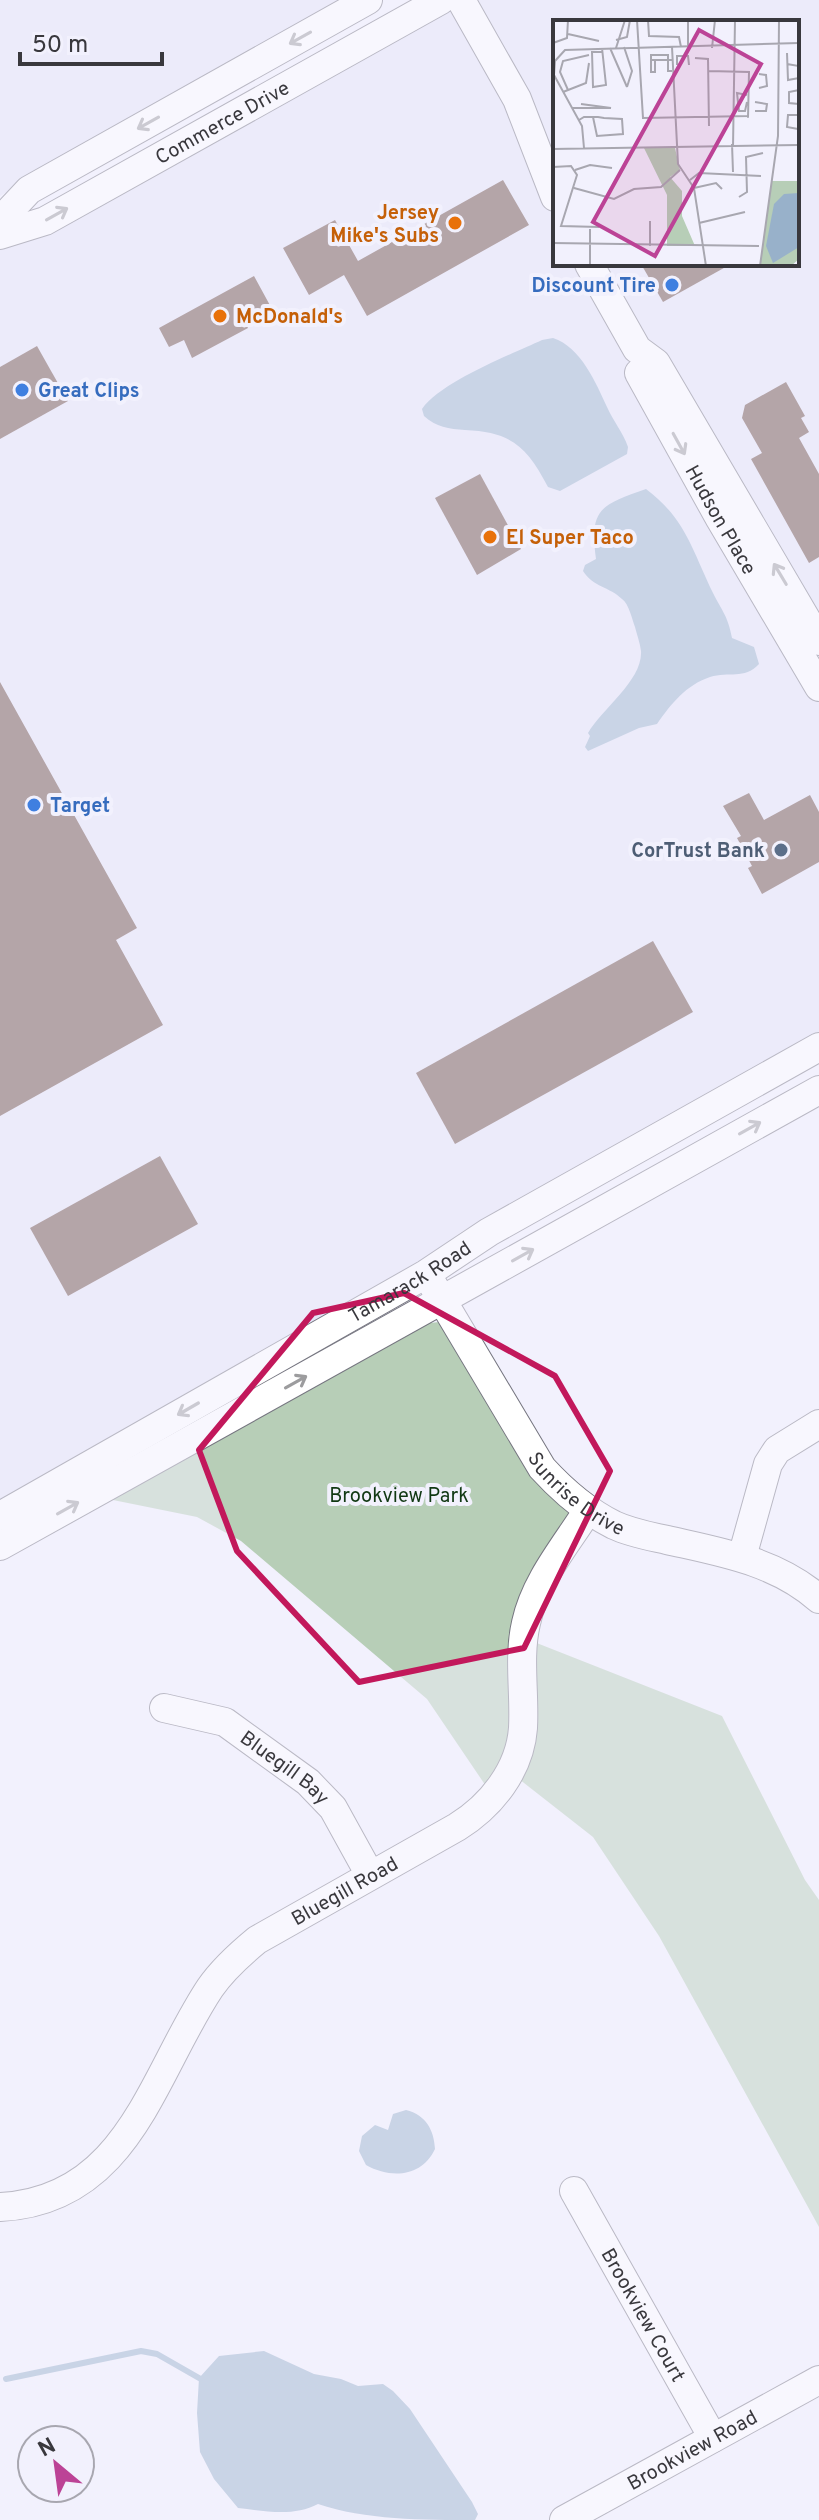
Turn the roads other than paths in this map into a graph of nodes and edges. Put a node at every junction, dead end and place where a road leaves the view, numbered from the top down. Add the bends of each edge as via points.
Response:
1 (368, 0) edge
2 (441, 0) edge
3 (461, 0) edge
4 (553, 192) edge
5 (0, 221) edge
6 (0, 235) edge
7 (590, 266) edge
8 (637, 349) junction
9 (819, 641) edge
10 (819, 687) edge
11 (819, 1047) edge
12 (819, 1090) edge
13 (426, 1274) junction
14 (442, 1300) junction
15 (819, 1424) edge
16 (588, 1510) junction
17 (0, 1516) edge
18 (0, 1546) edge
19 (742, 1557) junction
20 (819, 1599) edge
21 (164, 1708) dead end
22 (370, 1875) junction
23 (574, 2191) dead end
24 (0, 2207) edge
25 (819, 2380) edge
26 (713, 2438) junction
27 (564, 2520) edge

1 -> 5 street, Commerce Drive via 29,190
6 -> 2 street, Commerce Drive via 45,221
3 - 4 street via 517,99
7 - 8 street, Hudson Place
9 -> 8 street, Hudson Place via 656,363
8 -> 10 street, Hudson Place via 639,372
11 - 13 street, Tamarack Road via 479,1238
14 -> 12 street, Tamarack Road
13 - 14 street, Sunrise Drive
13 -> 17 street, Tamarack Road
14 - 16 street, Sunrise Drive via 542,1468
18 -> 14 street, Tamarack Road
15 - 19 street via 777,1450 768,1464
16 - 19 street, Sunrise Drive via 633,1532
16 - 22 street, Bluegill Road via 532,1600 522,1648 523,1729 510,1772 477,1814
19 - 20 street, Sunrise Drive via 775,1570
21 - 22 street, Bluegill Bay via 225,1722 308,1782 333,1808
22 - 24 street, Bluegill Road via 257,1940 232,1961 212,1984 136,2125 116,2150 67,2189 43,2200
23 - 26 street, Brookview Court
25 - 26 street, Brookview Road
26 - 27 street, Brookview Road

